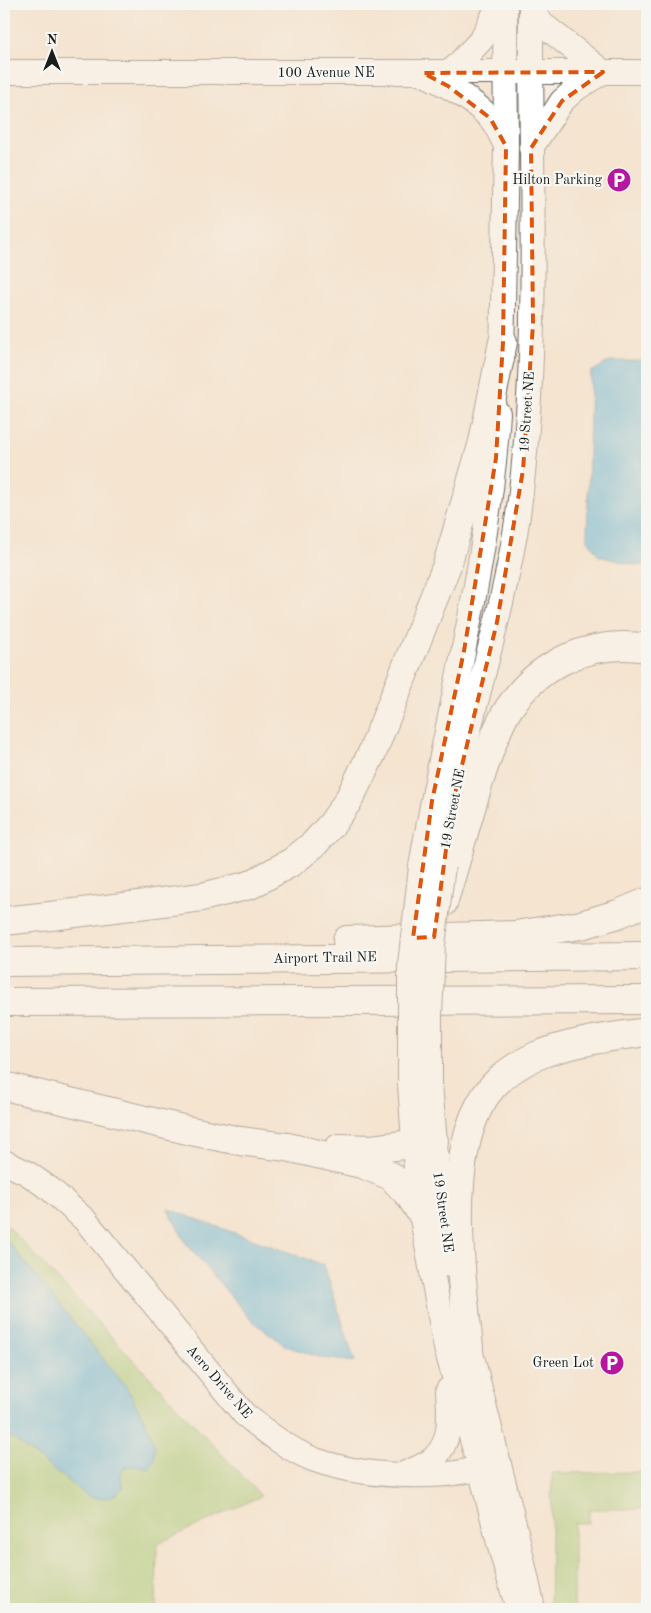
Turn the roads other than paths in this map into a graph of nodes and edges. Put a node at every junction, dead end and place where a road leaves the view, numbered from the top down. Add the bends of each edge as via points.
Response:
1 (499, 4) edge
2 (506, 4) edge
3 (531, 7) edge
4 (505, 71) junction
5 (4, 72) edge
6 (451, 72) junction
7 (530, 72) junction
8 (604, 72) junction
9 (647, 72) edge
10 (423, 73) junction
11 (506, 146) junction
12 (531, 148) junction
13 (503, 342) junction
14 (647, 648) edge
15 (440, 866) junction
16 (647, 902) edge
17 (4, 921) edge
18 (434, 929) joint
19 (647, 956) edge
20 (31, 961) junction
21 (4, 962) edge
22 (647, 1000) edge
23 (4, 1002) edge
24 (647, 1032) edge
25 (420, 1084) junction
26 (4, 1086) edge
27 (424, 1142) junction
28 (287, 1147) junction
29 (4, 1162) edge
30 (421, 1213) junction
31 (458, 1348) junction
32 (490, 1466) junction
33 (404, 1474) junction
34 (518, 1609) edge
35 (531, 1609) edge

1 - 6 street via 482,40
2 - 4 street, 19 Street NE
3 - 7 street, 19 Street NE
3 - 8 street via 542,24
4 - 6 street, 100 Avenue NE
4 - 7 street, 100 Avenue NE
4 - 11 street, 19 Street NE
5 - 10 street, 100 Avenue NE
6 - 10 street, 100 Avenue NE
7 - 8 street, 100 Avenue NE
7 - 12 street, 19 Street NE
8 - 9 street, 100 Avenue NE
8 - 12 street via 562,101
10 - 11 street via 473,103 490,118
11 - 13 street, 19 Street NE
12 - 15 street, 19 Street NE via 533,324 517,518 497,622
13 - 15 street, 19 Street NE via 496,458 488,516 432,801
13 - 17 highway via 483,442 447,565 372,753 348,801 332,824 292,862 250,885 202,897
14 - 15 highway via 605,646 588,650 545,670 526,688 509,708 492,743 477,786
15 - 18 highway, bridge
15 - 25 street, 19 Street NE, bridge via 410,964
16 - 20 highway via 581,925 515,935 176,945
18 - 25 street, 19 Street NE, bridge via 430,1016
19 - 20 highway, Airport Trail NE
20 - 21 highway, Airport Trail NE
22 - 23 highway
24 - 31 highway via 536,1056 493,1086 483,1101 469,1132 462,1159
25 - 27 street, 19 Street NE
26 - 28 highway via 191,1131
27 - 28 highway via 372,1149
27 - 30 street, 19 Street NE
27 - 31 street, 19 Street NE via 439,1192 452,1275
28 - 30 highway via 362,1164 391,1176
29 - 33 street, Aero Drive NE via 27,1173 85,1220 244,1414 267,1433 314,1459 360,1470
30 - 31 street, 19 Street NE
31 - 32 street, 19 Street NE
31 - 33 street via 447,1435 435,1458
32 - 33 street, Aero Drive NE via 446,1474
32 - 34 street, 19 Street NE via 500,1547
32 - 35 street, 19 Street NE via 523,1565

